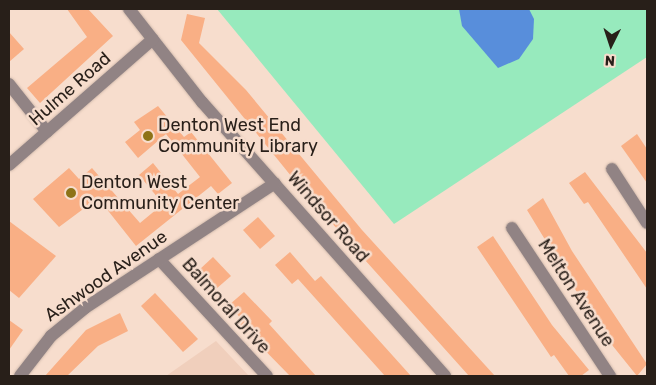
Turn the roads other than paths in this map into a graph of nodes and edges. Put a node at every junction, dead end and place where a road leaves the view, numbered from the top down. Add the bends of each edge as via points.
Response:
1 (129, 9) edge
2 (154, 39) junction
3 (9, 84) edge
4 (47, 132) junction
5 (9, 165) edge
6 (612, 169) dead end
7 (275, 183) junction
8 (647, 223) edge
9 (512, 228) dead end
10 (159, 258) junction
11 (9, 364) edge
12 (20, 375) edge
13 (267, 376) edge
14 (445, 376) edge
15 (610, 376) edge

1 - 2 street, Windsor Road
2 - 4 street, Hulme Road
2 - 7 street, Windsor Road via 202,102
3 - 4 street
4 - 5 street, Hulme Road
6 - 8 street
7 - 10 street, Ashwood Avenue
7 - 14 street, Windsor Road
9 - 15 street, Melton Avenue
10 - 12 street, Ashwood Avenue via 50,336
10 - 13 street, Balmoral Drive
11 - 12 street

